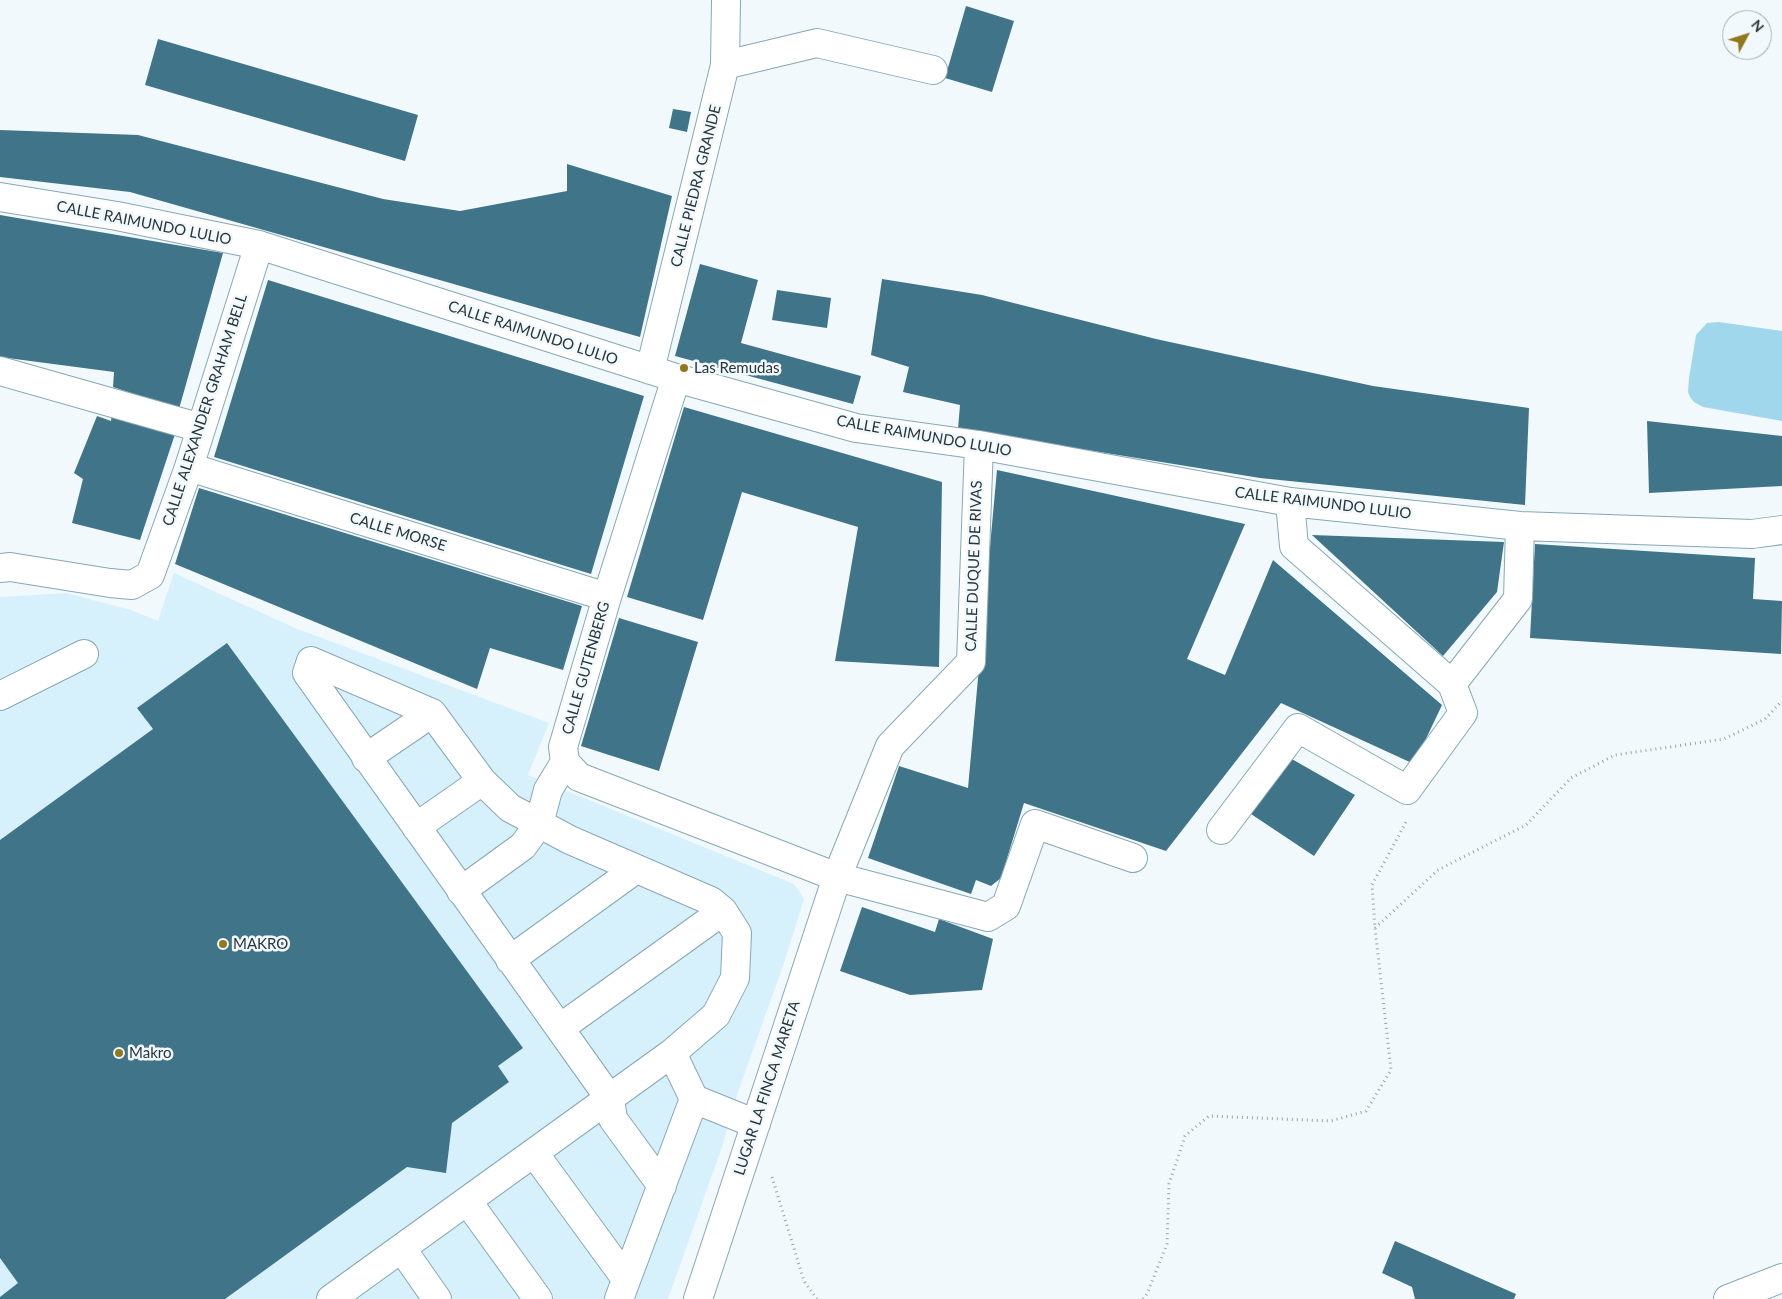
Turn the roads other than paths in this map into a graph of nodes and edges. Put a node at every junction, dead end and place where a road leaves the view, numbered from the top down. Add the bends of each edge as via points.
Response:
1 (726, 0) edge
2 (725, 65) junction
3 (933, 70) dead end
4 (0, 197) edge
5 (259, 246) junction
6 (0, 371) edge
7 (663, 374) junction
8 (201, 428) junction
9 (979, 445) junction
10 (189, 467) junction
11 (1290, 502) junction
12 (1520, 526) junction
13 (1782, 530) edge
14 (0, 568) edge
15 (607, 597) junction
16 (84, 654) dead end
17 (1452, 684) junction
18 (0, 696) edge
19 (432, 713) junction
20 (366, 758) junction
21 (565, 762) junction
22 (482, 781) junction
23 (539, 824) junction
24 (416, 827) junction
25 (1221, 830) dead end
26 (1133, 858) dead end
27 (636, 869) junction
28 (837, 878) junction
29 (461, 891) junction
30 (723, 911) junction
31 (510, 960) junction
32 (560, 1028) junction
33 (672, 1053) junction
34 (610, 1099) junction
35 (694, 1099) junction
36 (756, 1124) junction
37 (534, 1153) junction
38 (662, 1186) junction
39 (468, 1202) junction
40 (402, 1250) junction
41 (1782, 1278) edge
42 (623, 1289) edge
43 (333, 1299) edge
44 (437, 1299) edge
45 (538, 1299) edge
46 (698, 1299) edge
47 (1728, 1299) edge

1 - 2 main road, CALLE PIEDRA GRANDE
2 - 3 main road via 817,42
2 - 7 main road, CALLE PIEDRA GRANDE
4 - 5 main road, CALLE RAIMUNDO LULIO via 116,216
5 - 7 main road, CALLE RAIMUNDO LULIO
5 - 8 main road, CALLE ALEXANDER GRAHAM BELL
6 - 8 main road
7 - 9 main road, CALLE RAIMUNDO LULIO via 856,428
7 - 15 main road, CALLE GUTENBERG
8 - 10 main road, CALLE ALEXANDER GRAHAM BELL
9 - 11 main road, CALLE RAIMUNDO LULIO
9 - 28 main road, CALLE DUQUE DE RIVAS via 970,662 890,746
10 - 14 main road, CALLE ALEXANDER GRAHAM BELL via 150,574 132,585
10 - 15 main road, CALLE MORSE
11 - 12 main road, CALLE RAIMUNDO LULIO
11 - 17 main road via 1294,546
12 - 13 main road, CALLE RAIMUNDO LULIO via 1752,534
12 - 17 main road via 1518,599
15 - 21 main road, CALLE GUTENBERG via 563,747
16 - 18 main road
17 - 25 main road via 1463,713 1407,790 1298,728
19 - 20 main road
19 - 20 main road via 311,661 307,673
19 - 22 main road
20 - 24 main road
21 - 23 main road via 548,790
21 - 28 main road via 578,776
22 - 23 main road via 510,808
22 - 24 main road
23 - 27 main road
23 - 29 main road via 523,846
24 - 29 main road
26 - 28 main road via 1035,824 1006,906 988,917
27 - 30 main road via 711,901
27 - 31 main road
28 - 36 main road, LUGAR LA FINCA MARETA
29 - 31 main road
30 - 32 main road
30 - 33 main road via 737,934 735,978 716,1015
31 - 32 main road
32 - 34 main road
33 - 34 main road
33 - 35 main road
34 - 37 main road
34 - 38 main road via 613,1119
35 - 36 main road
35 - 38 main road
36 - 46 main road, LUGAR LA FINCA MARETA
37 - 39 main road
37 - 42 main road
38 - 42 main road
39 - 40 main road
39 - 45 main road
40 - 43 main road
40 - 44 main road
41 - 47 main road

